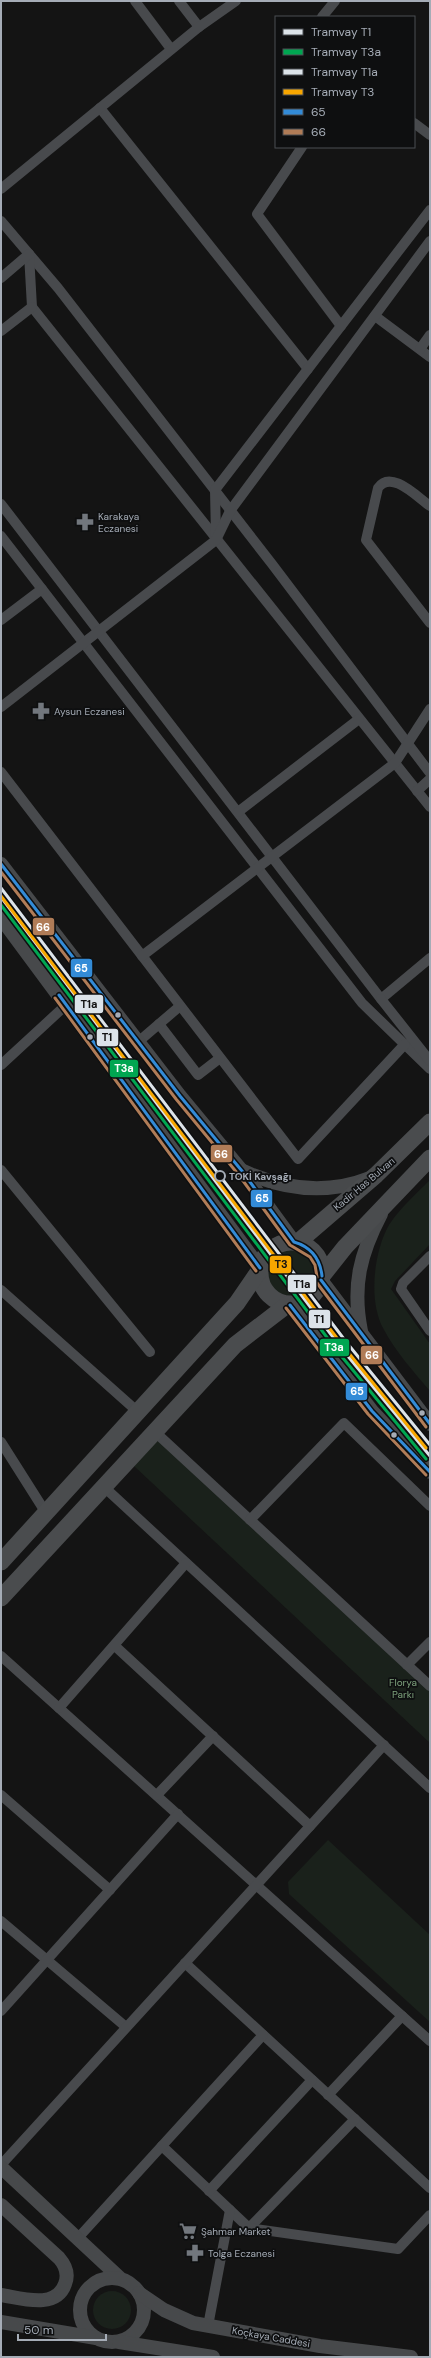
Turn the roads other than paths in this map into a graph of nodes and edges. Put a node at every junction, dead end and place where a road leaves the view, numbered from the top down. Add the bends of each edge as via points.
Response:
1 (135, 1) edge
2 (179, 1) edge
3 (236, 1) edge
4 (335, 1) edge
5 (323, 16) edge
6 (199, 27) junction
7 (171, 49) junction
8 (100, 108) junction
9 (415, 124) edge
10 (430, 135) edge
11 (301, 148) edge
12 (1, 189) edge
13 (430, 210) edge
14 (1, 221) edge
15 (430, 241) edge
16 (29, 254) junction
17 (1, 278) edge
18 (32, 306) junction
19 (375, 316) junction
20 (341, 326) junction
21 (1, 331) edge
22 (430, 335) edge
23 (420, 349) junction
24 (430, 357) edge
25 (308, 369) junction
26 (215, 490) junction
27 (1, 504) edge
28 (430, 506) edge
29 (230, 511) junction
30 (1, 536) edge
31 (216, 540) junction
32 (42, 589) junction
33 (1, 620) edge
34 (430, 623) edge
35 (99, 630) junction
36 (84, 642) junction
37 (1, 707) edge
38 (430, 709) edge
39 (359, 719) junction
40 (408, 745) junction
41 (395, 763) junction
42 (1, 772) edge
43 (430, 774) edge
44 (430, 779) edge
45 (417, 791) junction
46 (430, 807) edge
47 (238, 812) junction
48 (272, 856) junction
49 (1, 864) edge
50 (258, 867) junction
51 (1, 918) edge
52 (142, 956) junction
53 (430, 958) edge
54 (381, 999) junction
55 (66, 1005) junction
56 (180, 1006) junction
57 (159, 1024) junction
58 (138, 1042) junction
59 (405, 1044) junction
60 (220, 1058) junction
61 (430, 1061) edge
62 (1, 1065) edge
63 (430, 1069) edge
64 (430, 1122) edge
65 (430, 1158) edge
66 (1, 1170) edge
67 (242, 1171) junction
68 (376, 1175) junction
69 (388, 1202) junction
70 (295, 1242) junction
71 (430, 1256) edge
72 (260, 1269) junction
73 (322, 1278) junction
74 (1, 1290) edge
75 (289, 1305) junction
76 (430, 1331) edge
77 (362, 1333) junction
78 (150, 1352) dead end
79 (138, 1412) junction
80 (430, 1424) edge
81 (154, 1431) junction
82 (1, 1442) edge
83 (430, 1472) edge
84 (103, 1486) junction
85 (430, 1506) edge
86 (46, 1512) junction
87 (250, 1520) junction
88 (1, 1562) edge
89 (186, 1563) junction
90 (1, 1598) edge
91 (430, 1642) edge
92 (115, 1646) junction
93 (1, 1656) edge
94 (407, 1665) junction
95 (430, 1686) edge
96 (59, 1708) junction
97 (213, 1736) junction
98 (384, 1745) junction
99 (430, 1788) edge
100 (1, 1796) edge
101 (157, 1796) junction
102 (178, 1814) junction
103 (310, 1826) junction
104 (256, 1885) junction
105 (110, 1890) junction
106 (1, 1921) edge
107 (47, 1960) junction
108 (185, 1963) junction
109 (1, 2011) edge
110 (402, 2016) junction
111 (126, 2027) junction
112 (263, 2035) junction
113 (430, 2040) edge
114 (312, 2080) junction
115 (328, 2095) junction
116 (354, 2119) junction
117 (162, 2146) junction
118 (1, 2166) edge
119 (430, 2188) edge
120 (209, 2190) junction
121 (1, 2205) edge
122 (230, 2210) junction
123 (430, 2215) edge
124 (249, 2228) junction
125 (78, 2238) junction
126 (121, 2279) junction
127 (66, 2281) junction
128 (139, 2293) junction
129 (1, 2295) edge
130 (83, 2295) junction
131 (1, 2322) edge
132 (208, 2326) junction
133 (96, 2338) junction
134 (118, 2342) junction
135 (213, 2357) edge
136 (411, 2357) edge

1 - 7 street
2 - 6 street
3 - 6 street
4 - 5 street
6 - 7 street
7 - 8 street
8 - 12 street
8 - 25 street
9 - 10 street
11 - 20 street via 257,214
13 - 20 street
14 - 16 street
15 - 19 street
16 - 17 street
16 - 18 street
16 - 26 street
18 - 21 street
18 - 31 street
19 - 23 street
19 - 29 street
20 - 25 street
22 - 23 street
23 - 24 street
25 - 26 street
26 - 29 street
26 - 31 street
27 - 35 street
28 - 34 street via 398,483 383,483 378,488 366,540
29 - 31 street
29 - 40 street
30 - 32 street
31 - 35 street
31 - 39 street
32 - 33 street
32 - 36 street
35 - 36 street
35 - 47 street
36 - 37 street
36 - 50 street
38 - 40 street
39 - 41 street
39 - 47 street
40 - 41 street
40 - 43 street
41 - 45 street
41 - 48 street
42 - 52 street
44 - 45 street
45 - 46 street
47 - 48 street
48 - 50 street
48 - 54 street
49 - 58 main road
50 - 52 street
50 - 59 street via 362,1003
51 - 55 main road
52 - 56 street
53 - 54 street
54 - 61 street
55 - 62 street
55 - 72 main road
56 - 57 street
56 - 60 street
57 - 58 street
57 - 60 street via 198,1075
58 - 67 main road
59 - 60 street via 298,1159
59 - 63 street
64 - 68 highway, Kadir Has Bulvarı
65 - 69 highway
66 - 78 street
67 - 68 main road via 281,1185 305,1189 344,1186
67 - 70 main road
68 - 70 highway, Kadir Has Bulvarı
69 - 73 highway
69 - 77 main road via 368,1238 360,1263 357,1303
70 - 72 highway via 274,1247 264,1257
70 - 73 highway via 307,1247 317,1256
71 - 76 street via 403,1283 401,1289
72 - 75 highway via 265,1291 274,1300
72 - 79 highway via 237,1303
73 - 75 highway via 313,1296 301,1303
73 - 77 main road
74 - 79 street
75 - 81 highway via 235,1345
75 - 83 main road via 372,1411
77 - 80 main road
79 - 86 highway
81 - 84 highway
81 - 87 street
82 - 86 street
84 - 89 street
84 - 90 highway
85 - 87 street via 344,1423
86 - 88 highway
87 - 94 street
89 - 92 street
89 - 98 street
91 - 94 street
92 - 96 street
92 - 97 street
93 - 96 street
94 - 95 street
96 - 101 street
97 - 101 street
97 - 103 street
98 - 99 street
98 - 103 street
100 - 105 street
101 - 102 street
102 - 104 street
102 - 105 street
103 - 104 street
104 - 108 street
104 - 110 street
105 - 107 street
106 - 107 street
107 - 109 street
107 - 111 street
108 - 111 street
108 - 112 street
110 - 113 street
110 - 115 street
111 - 118 street
112 - 114 street
112 - 117 street
114 - 115 street
114 - 120 street
115 - 116 street
116 - 119 street
116 - 124 street
117 - 120 street
117 - 125 street
118 - 125 main road
120 - 122 street
121 - 127 main road via 59,2258 66,2269
122 - 124 street
122 - 132 street
123 - 124 street via 398,2249
125 - 126 main road
126 - 128 main road
126 - 130 main road via 105,2278 91,2285
127 - 129 main road via 56,2296 45,2301
127 - 130 main road
128 - 132 main road, Koçkaya Caddesi via 178,2317
128 - 134 main road via 144,2307 142,2323 132,2335
130 - 133 main road via 80,2305 81,2320 89,2334
131 - 133 main road
132 - 136 main road, Koçkaya Caddesi via 340,2349
133 - 134 main road
134 - 135 main road

